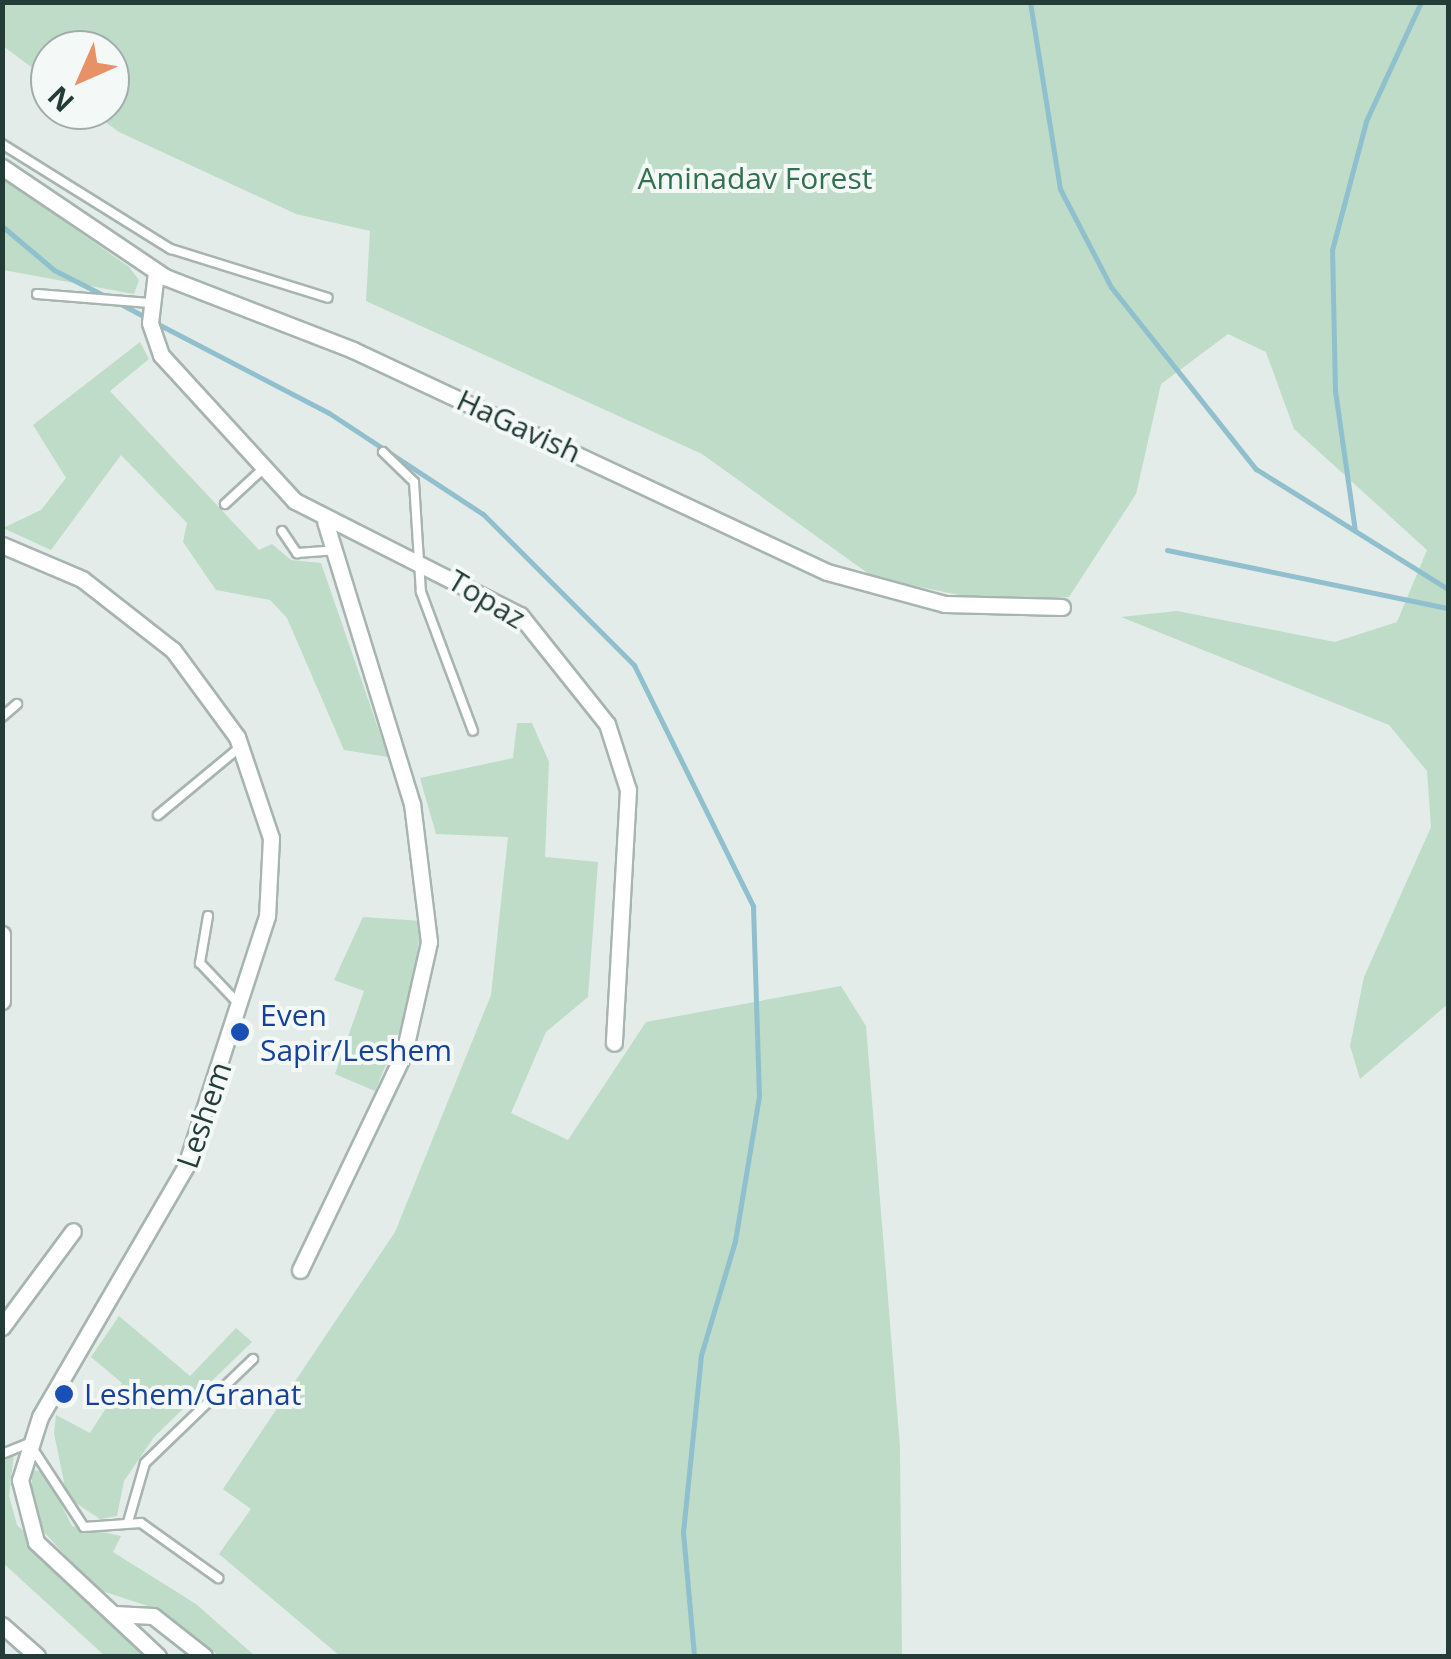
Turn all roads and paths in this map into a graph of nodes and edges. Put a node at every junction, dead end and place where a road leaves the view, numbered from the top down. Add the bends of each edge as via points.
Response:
1 (2, 144) edge
2 (2, 166) edge
3 (156, 272) junction
4 (37, 294) dead end
5 (328, 298) dead end
6 (150, 302) junction
7 (383, 452) dead end
8 (264, 468) junction
9 (225, 504) dead end
10 (325, 522) junction
11 (282, 530) dead end
12 (2, 545) edge
13 (328, 551) junction
14 (418, 560) junction
15 (1062, 607) dead end
16 (18, 704) dead end
17 (2, 717) edge
18 (473, 731) dead end
19 (242, 746) junction
20 (158, 816) dead end
21 (208, 916) dead end
22 (2, 934) edge
23 (2, 1001) edge
24 (241, 1004) junction
25 (614, 1043) dead end
26 (73, 1230) dead end
27 (300, 1270) dead end
28 (2, 1327) edge
29 (253, 1359) dead end
30 (28, 1443) junction
31 (2, 1454) edge
32 (128, 1522) junction
33 (218, 1578) dead end
34 (114, 1614) junction
35 (2, 1625) edge
36 (37, 1656) edge
37 (158, 1656) edge
38 (204, 1656) edge

1 - 5 lane via 171,250
2 - 3 street, HaGavish
3 - 6 street, Topaz
3 - 15 street, HaGavish via 369,356 827,572 946,604
4 - 6 lane
6 - 8 street, Topaz via 169,366
7 - 14 lane via 414,482
8 - 9 lane
8 - 10 street, Topaz
10 - 13 street
10 - 14 street, Topaz
11 - 13 lane via 297,554
12 - 19 street, Leshem via 130,611 192,671
13 - 27 street via 412,804 429,942 394,1079
14 - 18 lane via 420,592
14 - 25 street, Topaz via 494,597 543,635 621,752 628,799
16 - 17 lane
19 - 20 lane
19 - 24 street, Leshem via 267,818 272,877
21 - 24 lane via 200,964 225,998
22 - 23 street
24 - 30 street, Leshem via 163,1218
26 - 28 street
29 - 32 lane via 145,1463
30 - 31 lane
30 - 32 lane via 75,1520 92,1528
30 - 34 street, Leshem via 19,1496 27,1528
32 - 33 lane
34 - 37 street, Leshem
34 - 38 street via 153,1616
35 - 36 street

